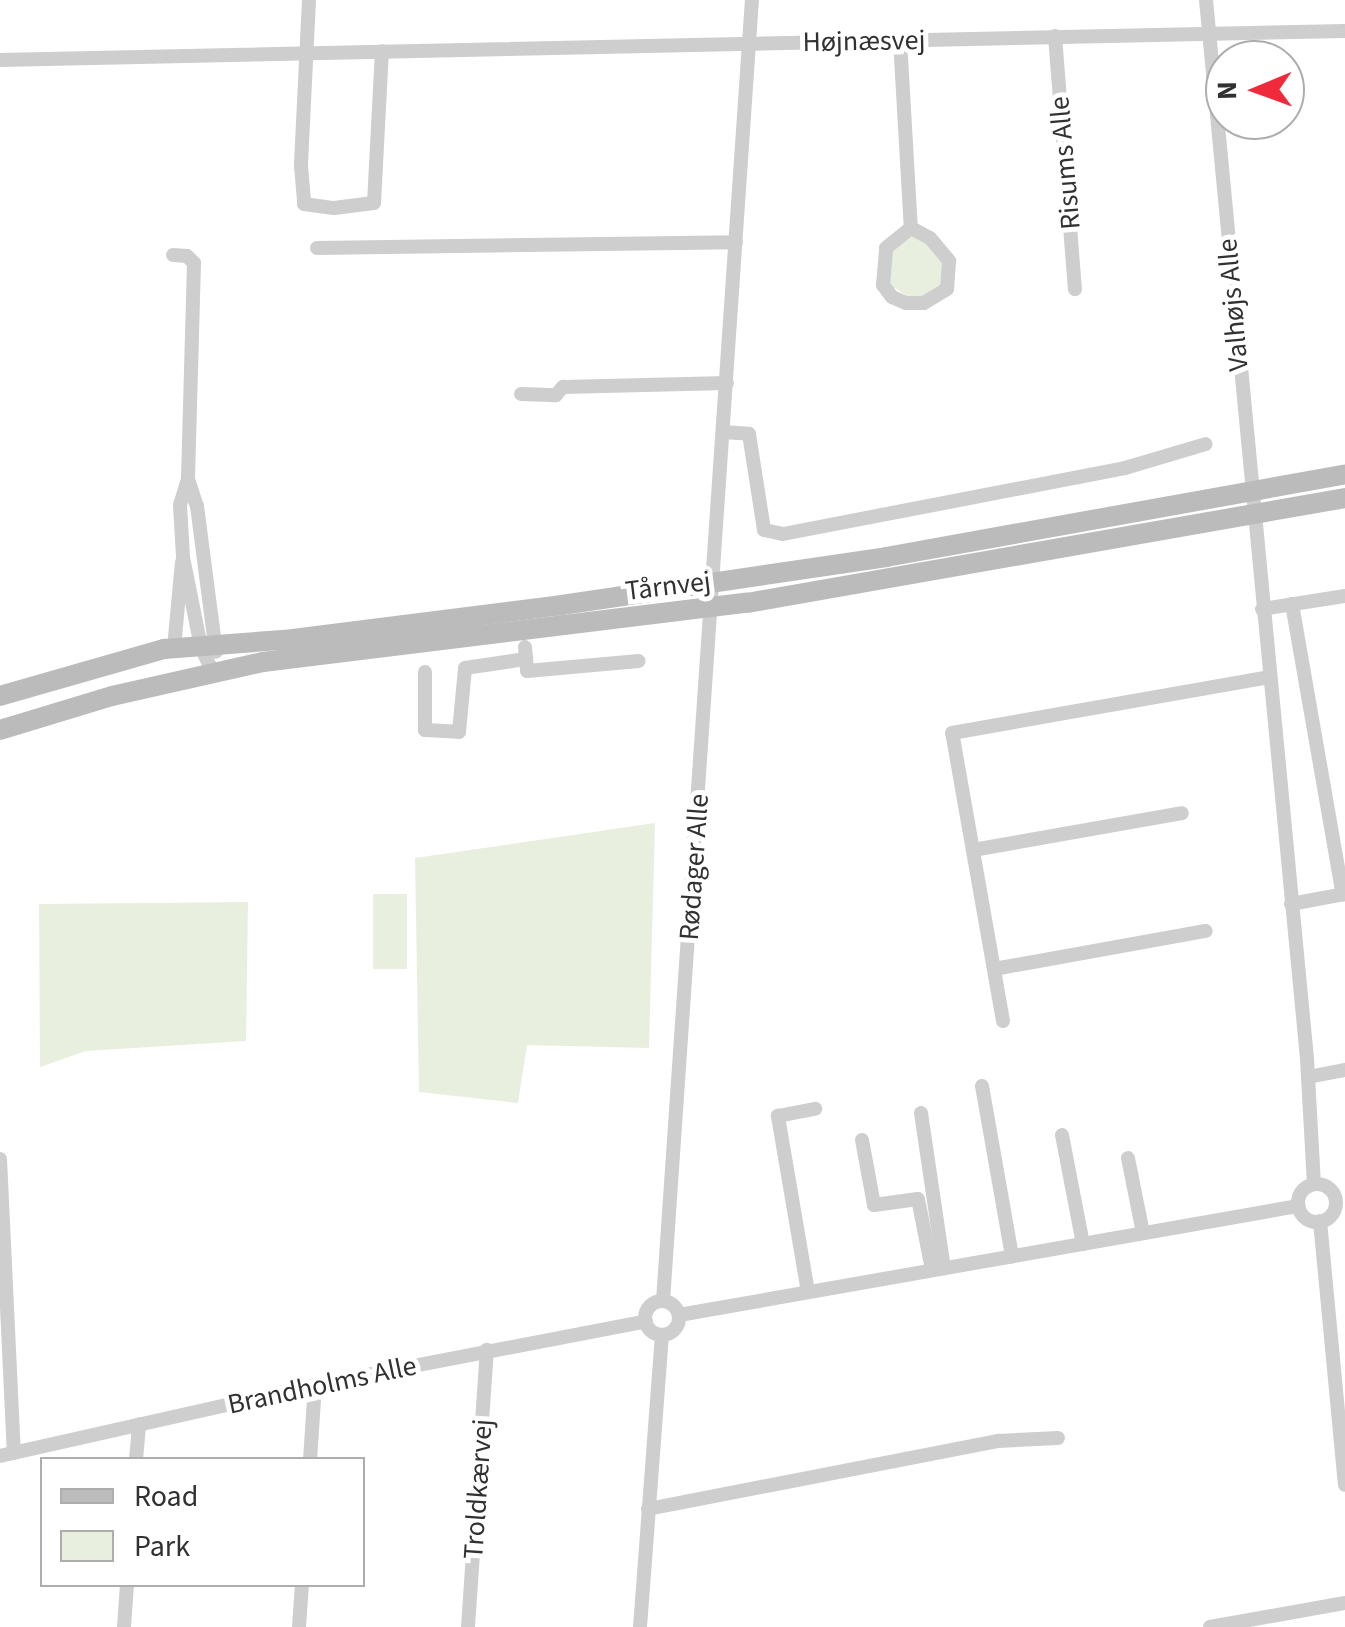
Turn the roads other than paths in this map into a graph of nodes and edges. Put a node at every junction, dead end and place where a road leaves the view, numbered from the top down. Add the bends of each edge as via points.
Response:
1 (308, 0) edge
2 (752, 0) edge
3 (1206, 0) edge
4 (1345, 31) edge
5 (1208, 33) junction
6 (1055, 36) junction
7 (900, 40) junction
8 (752, 43) junction
9 (382, 51) junction
10 (308, 53) junction
11 (0, 60) edge
12 (910, 228) junction
13 (736, 242) junction
14 (317, 248) dead end
15 (173, 255) dead end
16 (1075, 289) dead end
17 (727, 383) junction
18 (521, 394) dead end
19 (723, 432) junction
20 (1206, 444) dead end
21 (1345, 474) edge
22 (188, 478) junction
23 (1250, 489) junction
24 (1345, 498) edge
25 (1253, 517) junction
26 (183, 556) junction
27 (714, 581) junction
28 (1345, 596) edge
29 (1292, 604) junction
30 (712, 608) junction
31 (1262, 609) junction
32 (209, 646) junction
33 (174, 648) junction
34 (639, 661) dead end
35 (425, 672) dead end
36 (213, 673) junction
37 (1269, 677) junction
38 (0, 696) edge
39 (0, 730) edge
40 (1182, 813) dead end
41 (973, 850) junction
42 (1344, 895) edge
43 (1290, 904) junction
44 (1206, 931) dead end
45 (994, 970) junction
46 (1003, 1021) dead end
47 (1345, 1070) edge
48 (1308, 1076) junction
49 (982, 1086) dead end
50 (815, 1109) dead end
51 (920, 1113) dead end
52 (1062, 1135) dead end
53 (862, 1140) dead end
54 (1128, 1158) dead end
55 (0, 1160) edge
56 (1314, 1184) junction
57 (1340, 1200) edge
58 (1298, 1206) junction
59 (1320, 1222) junction
60 (1143, 1233) junction
61 (1084, 1244) junction
62 (1012, 1256) junction
63 (938, 1269) junction
64 (808, 1292) junction
65 (663, 1301) junction
66 (1345, 1308) edge
67 (1328, 1310) junction
68 (679, 1315) junction
69 (646, 1321) junction
70 (662, 1334) junction
71 (488, 1350) junction
72 (315, 1385) junction
73 (1341, 1396) edge
74 (139, 1424) junction
75 (1058, 1438) dead end
76 (7, 1454) edge
77 (136, 1457) edge
78 (310, 1457) edge
79 (1345, 1486) edge
80 (648, 1510) junction
81 (127, 1587) edge
82 (302, 1587) edge
83 (1345, 1603) edge
84 (124, 1627) edge
85 (300, 1627) edge
86 (468, 1627) edge
87 (640, 1627) edge
88 (1210, 1627) edge

1 - 10 street
2 - 8 street, Rødager Alle
3 - 5 street, Valhøjs Alle
4 - 5 street, Højnæsvej
5 - 6 street, Højnæsvej
5 - 23 street, Valhøjs Alle
6 - 7 street, Højnæsvej
6 - 16 street, Risums Alle
7 - 8 street, Højnæsvej
7 - 12 street
8 - 9 street, Højnæsvej
8 - 13 street, Rødager Alle
9 - 10 street, Højnæsvej
9 - 10 street via 374,203 334,208 304,204 301,194
10 - 11 street, Højnæsvej
12 - 12 street via 886,248 883,285 906,303 924,302 947,288 949,261 930,238
13 - 14 street
13 - 17 street, Rødager Alle
15 - 22 street via 194,263
17 - 18 street
17 - 19 street, Rødager Alle
19 - 20 street via 748,434 764,530 783,534 1125,468
19 - 27 street, Rødager Alle
21 - 23 street, Tårnvej
22 - 26 street via 180,506
22 - 32 street via 197,506
23 - 25 street, Valhøjs Alle
23 - 27 street, Tårnvej
24 - 25 street, Tårnvej
25 - 30 street, Tårnvej
25 - 31 street, Valhøjs Alle
26 - 32 street
26 - 33 street
27 - 30 street, Rødager Alle
27 - 32 street, Tårnvej via 457,620
28 - 29 street
29 - 31 street
29 - 42 street
30 - 36 street, Tårnvej
30 - 65 street, Rødager Alle
31 - 37 street, Valhøjs Alle
32 - 33 street, Tårnvej
32 - 36 street
33 - 38 street, Tårnvej
34 - 35 street via 528,670 525,653 464,668 459,732 425,730
36 - 39 street, Tårnvej
37 - 41 street via 952,733
37 - 43 street, Valhøjs Alle
40 - 41 street
41 - 45 street
42 - 43 street
43 - 48 street, Valhøjs Alle
44 - 45 street
45 - 46 street
47 - 48 street
48 - 56 street, Valhøjs Alle
49 - 62 street
50 - 64 street via 778,1116
51 - 63 street
52 - 61 street
53 - 63 street via 874,1205 918,1199
54 - 60 street
55 - 76 street
56 - 57 street
56 - 58 street
57 - 59 street
58 - 59 street
58 - 60 street
59 - 67 street
60 - 61 street
61 - 62 street
62 - 63 street
63 - 64 street
64 - 68 street
65 - 68 street
65 - 69 street via 650,1307
66 - 67 street
67 - 73 street
68 - 70 street via 677,1326
69 - 70 street
69 - 71 street, Brandholms Alle
70 - 80 street
71 - 72 street, Brandholms Alle
71 - 86 street, Troldkærvej
72 - 74 street, Brandholms Alle
72 - 78 street
73 - 79 street
74 - 76 street, Brandholms Alle
74 - 77 street
75 - 80 street via 998,1441
80 - 87 street
81 - 84 street
82 - 85 street
83 - 88 street

